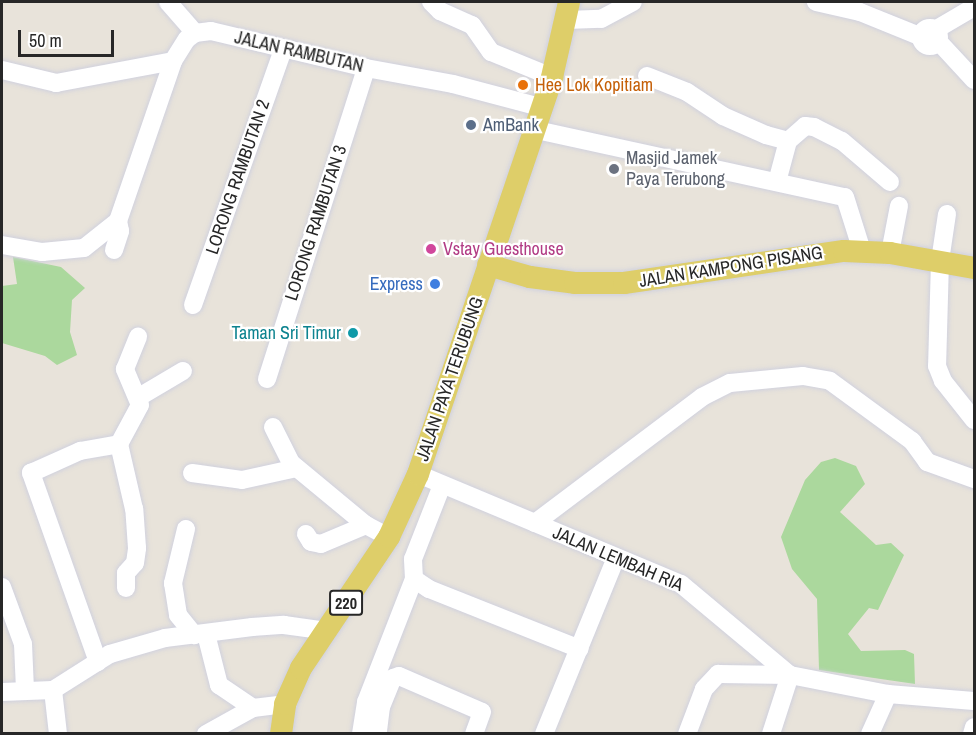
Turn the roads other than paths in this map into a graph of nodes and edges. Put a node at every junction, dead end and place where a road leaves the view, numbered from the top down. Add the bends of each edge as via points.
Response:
1 (168, 2) edge
2 (431, 2) edge
3 (633, 2) edge
4 (816, 2) edge
5 (975, 7) edge
6 (567, 11) edge
7 (195, 33) junction
8 (932, 36) junction
9 (283, 49) junction
10 (173, 61) junction
11 (366, 68) junction
12 (2, 70) edge
13 (647, 76) dead end
14 (552, 77) junction
15 (975, 80) edge
16 (540, 107) junction
17 (532, 129) junction
18 (788, 141) junction
19 (777, 182) junction
20 (890, 182) dead end
21 (899, 206) dead end
22 (947, 214) dead end
23 (118, 221) junction
24 (2, 245) edge
25 (114, 250) dead end
26 (862, 251) junction
27 (890, 253) junction
28 (940, 261) junction
29 (488, 265) junction
30 (975, 268) edge
31 (193, 305) dead end
32 (138, 337) dead end
33 (183, 371) dead end
34 (267, 379) dead end
35 (139, 397) junction
36 (975, 420) edge
37 (273, 427) dead end
38 (119, 444) junction
39 (297, 468) junction
40 (192, 473) dead end
41 (418, 474) junction
42 (975, 479) edge
43 (442, 484) junction
44 (536, 523) junction
45 (366, 525) junction
46 (186, 529) dead end
47 (306, 534) dead end
48 (389, 537) junction
49 (616, 558) junction
50 (414, 579) junction
51 (2, 587) edge
52 (126, 588) dead end
53 (327, 631) junction
54 (200, 634) junction
55 (580, 649) junction
56 (98, 662) junction
57 (790, 675) junction
58 (25, 690) junction
59 (53, 690) junction
60 (2, 692) edge
61 (888, 694) junction
62 (975, 701) edge
63 (285, 704) junction
64 (253, 708) junction
65 (975, 727) edge
66 (223, 728) edge
67 (374, 732) edge
68 (58, 734) edge
69 (206, 734) edge
70 (281, 734) edge
71 (474, 734) edge
72 (544, 734) edge
73 (687, 734) edge
74 (771, 734) edge
75 (870, 734) edge
76 (972, 734) edge

1 - 7 street
2 - 14 street via 440,11 472,25 491,52
3 - 6 street via 601,19
4 - 8 street
5 - 8 street
6 - 14 main road, JALAN PAYA TERUBUNG / 220
7 - 9 street, JALAN RAMBUTAN via 211,31
7 - 10 street
8 - 15 street
9 - 11 street, JALAN RAMBUTAN
9 - 31 street, LORONG RAMBUTAN 2
10 - 12 street via 49,83
10 - 23 street
11 - 16 street, JALAN RAMBUTAN via 453,84
11 - 34 street, LORONG RAMBUTAN 3
13 - 18 street via 687,92 723,116
14 - 16 main road, JALAN PAYA TERUBUNG / 220
16 - 17 main road, JALAN PAYA TERUBUNG / 220
17 - 19 street
17 - 29 main road, JALAN PAYA TERUBUNG / 220
18 - 19 street
18 - 20 street via 801,128 810,126 842,141
19 - 26 street via 845,197
21 - 27 street
22 - 28 street
23 - 24 street via 84,248 42,252
23 - 25 street via 120,231
26 - 27 main road, JALAN KAMPONG PISANG
26 - 29 main road, JALAN KAMPONG PISANG via 812,254 624,284 551,281
27 - 28 main road, JALAN KAMPONG PISANG
28 - 30 main road, JALAN KAMPONG PISANG
28 - 36 street via 937,366 943,381
29 - 41 main road, JALAN PAYA TERUBUNG / 220
32 - 35 street via 125,369
33 - 35 street
35 - 38 street via 138,411
37 - 39 street
38 - 52 street via 134,509 137,548 135,563 126,573
38 - 56 street via 80,451 31,473
39 - 40 street via 242,480
39 - 45 street
41 - 43 street, JALAN LEMBAH RIA
41 - 48 main road, JALAN PAYA TERUBUNG / 220
42 - 44 street via 927,462 912,441 830,381 803,376 730,383 702,397
43 - 44 street, JALAN LEMBAH RIA
43 - 50 street via 413,559
44 - 49 street, JALAN LEMBAH RIA
45 - 47 street via 321,544 311,542
45 - 48 street
46 - 54 street via 173,583 178,615
48 - 53 main road, JALAN PAYA TERUBUNG / 220
49 - 55 street
49 - 57 street, JALAN LEMBAH RIA via 681,584
50 - 55 street via 429,589
50 - 67 street via 366,702
51 - 58 street via 23,644
53 - 54 street via 284,625
53 - 63 main road, JALAN PAYA TERUBUNG / 220 via 301,668
54 - 56 street via 139,644
54 - 64 street via 219,685
55 - 72 street
56 - 59 street
57 - 61 street, JALAN LEMBAH RIA
57 - 73 street via 718,674 704,688
57 - 74 street
58 - 59 street
58 - 60 street
59 - 68 street
61 - 62 street, JALAN LEMBAH RIA
61 - 75 street
63 - 64 street
63 - 70 main road, JALAN PAYA TERUBUNG / 220
64 - 66 street
65 - 76 street
66 - 69 street
67 - 71 street via 393,678 399,676 482,712

